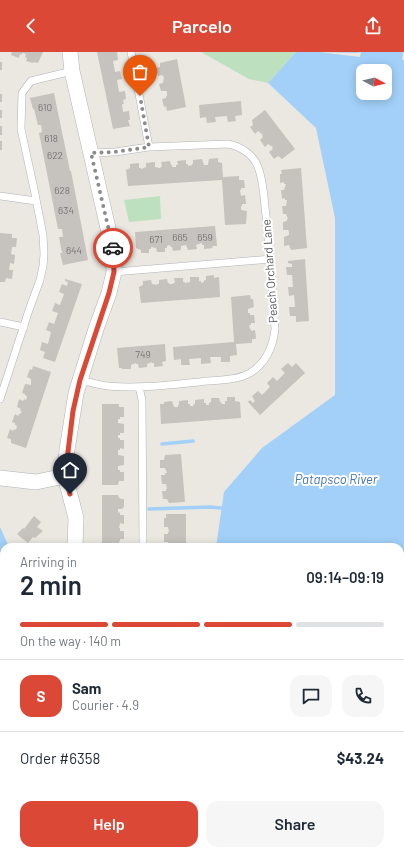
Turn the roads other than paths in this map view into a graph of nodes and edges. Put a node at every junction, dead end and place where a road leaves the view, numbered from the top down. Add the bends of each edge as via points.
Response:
1 (70, 52) edge
2 (131, 52) edge
3 (72, 71) junction
4 (149, 147) junction
5 (91, 153) junction
6 (0, 196) edge
7 (36, 201) junction
8 (270, 259) junction
9 (114, 272) junction
10 (0, 322) edge
11 (24, 327) junction
12 (80, 380) junction
13 (139, 387) junction
14 (0, 399) edge
15 (65, 476) junction
16 (0, 478) edge
17 (75, 543) edge
18 (143, 543) edge

1 - 3 street
2 - 4 lane
3 - 5 street
3 - 7 lane via 31,80 22,93 21,128
4 - 5 lane, Peach Orchard Lane
4 - 8 lane, Peach Orchard Lane via 228,144 242,149 254,159 264,193
5 - 9 street via 113,250
6 - 7 lane
7 - 11 lane via 43,235 43,266
8 - 9 lane
8 - 13 lane, Peach Orchard Lane via 275,329 271,348 261,362 248,374 230,379
9 - 12 street
10 - 11 lane
11 - 14 lane
12 - 13 lane, Peach Orchard Lane via 106,386
12 - 15 street via 73,411
13 - 18 lane via 142,400
15 - 16 street via 36,482
15 - 17 street via 76,518

